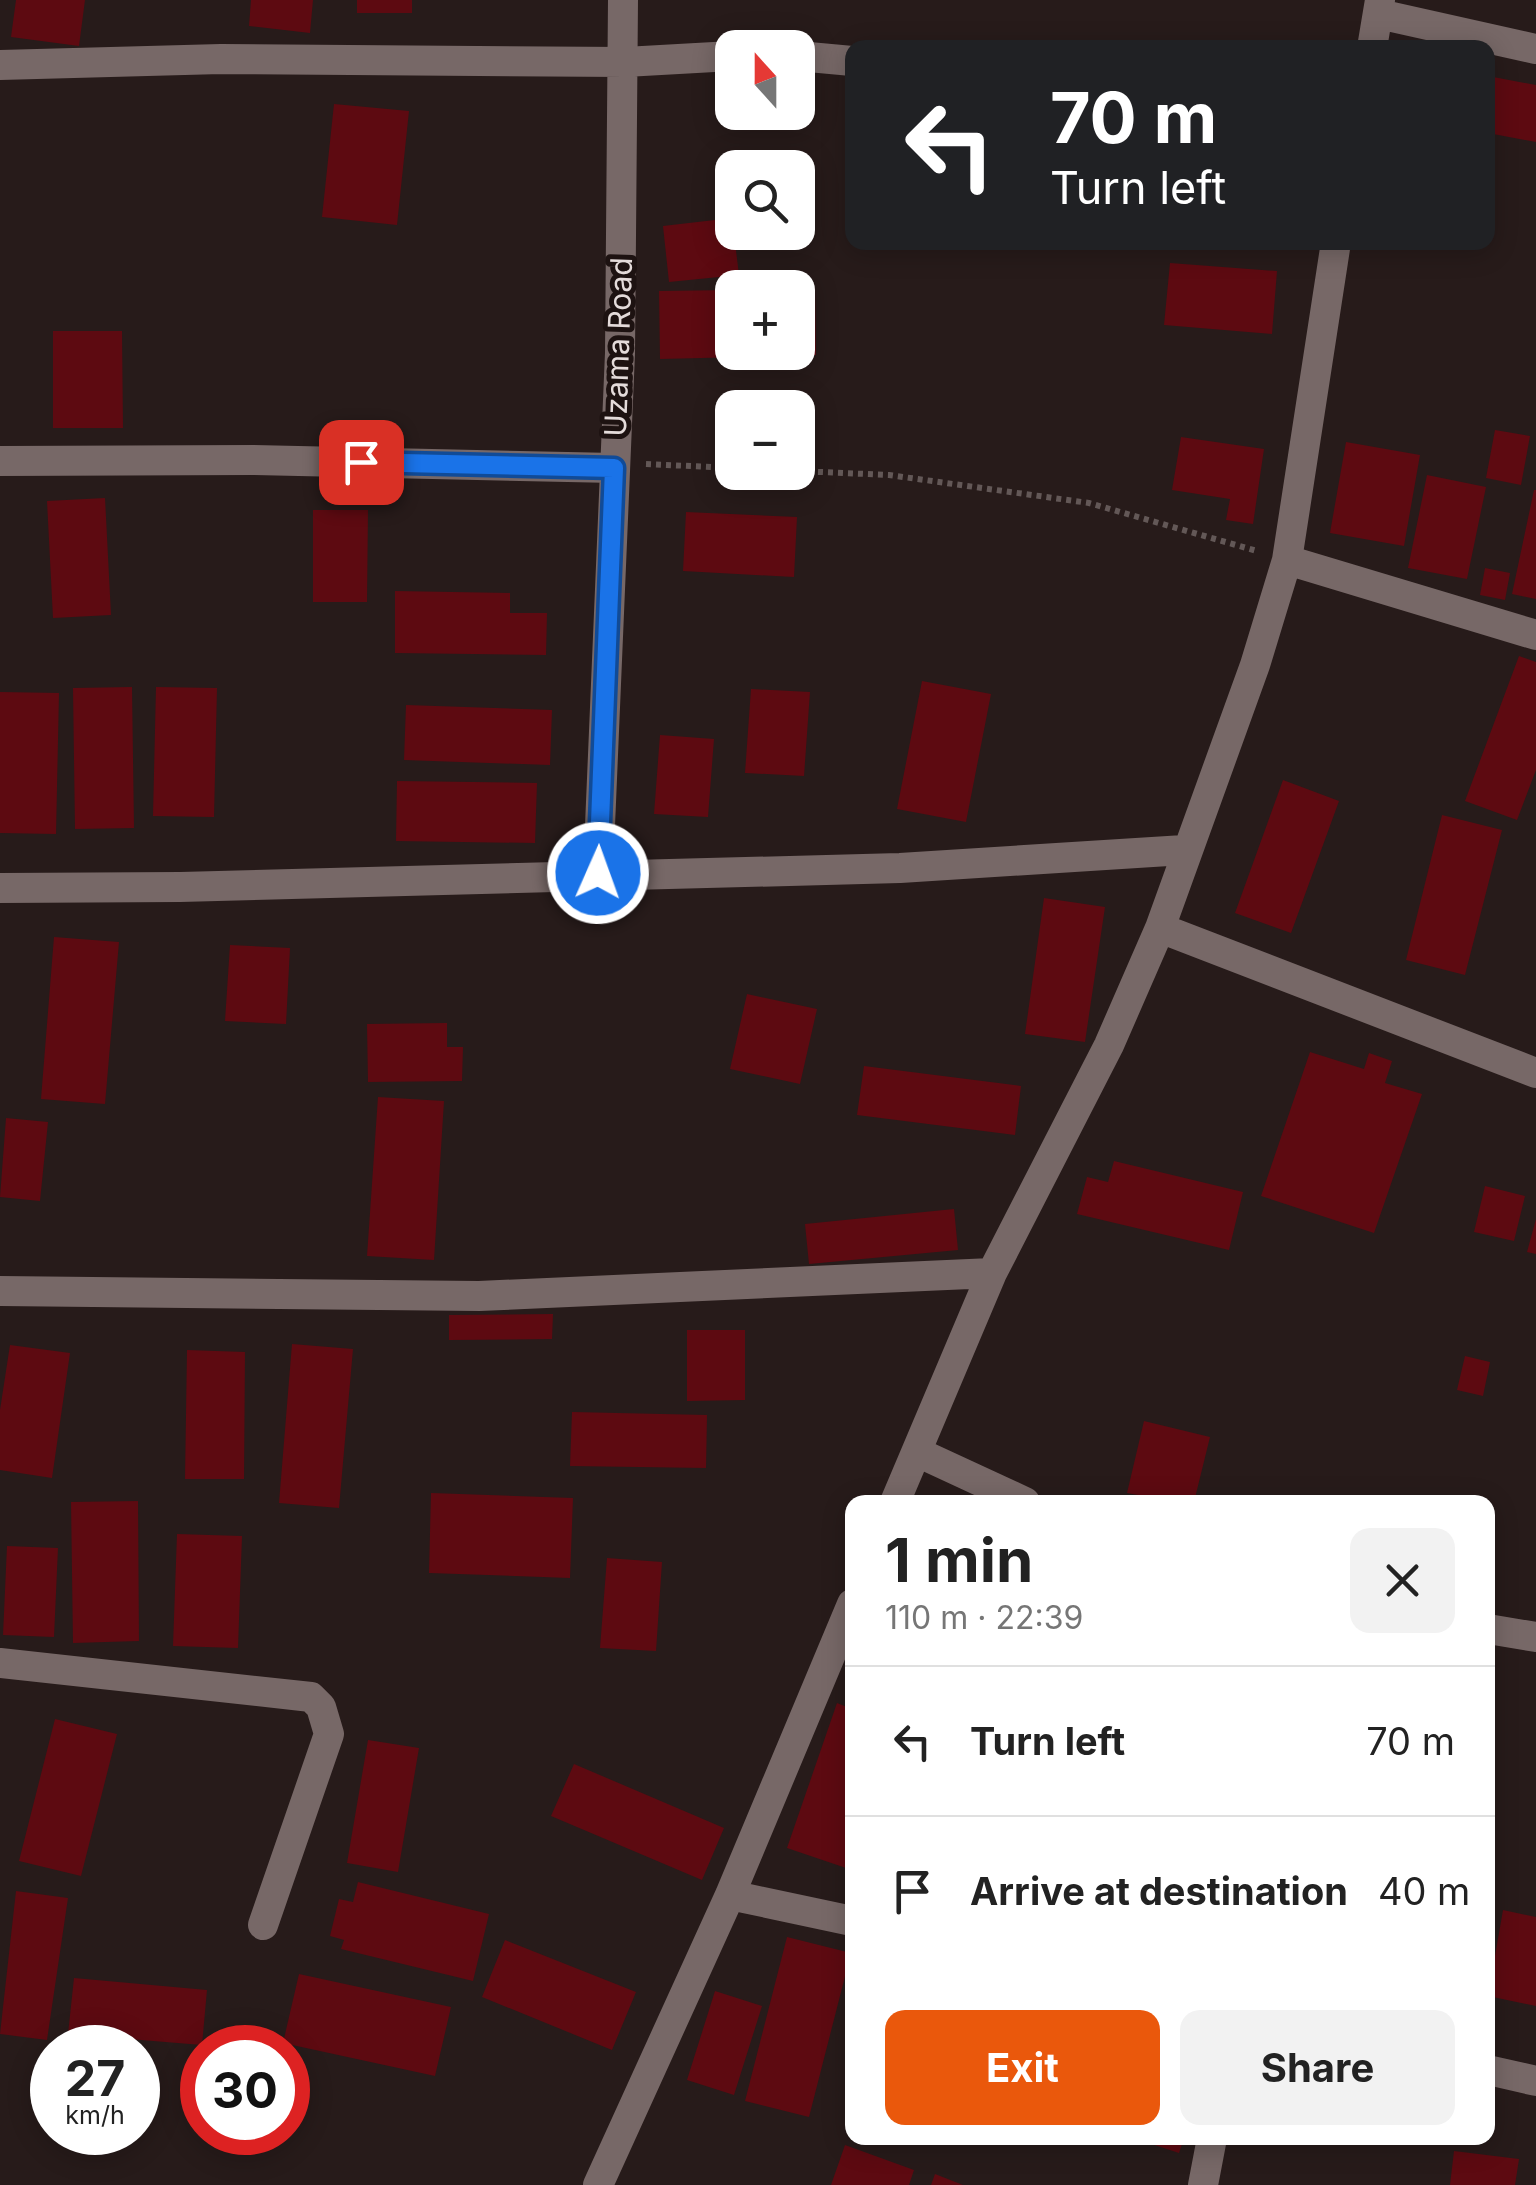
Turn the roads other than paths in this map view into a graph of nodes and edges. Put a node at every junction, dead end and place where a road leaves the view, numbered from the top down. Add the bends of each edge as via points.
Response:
1 (623, 0) edge
2 (1379, 7) edge
3 (1373, 40) edge
4 (1536, 49) edge
5 (715, 57) edge
6 (815, 58) edge
7 (845, 61) edge
8 (626, 62) junction
9 (0, 65) edge
10 (1335, 250) edge
11 (0, 460) edge
12 (614, 468) junction
13 (1287, 560) junction
14 (1536, 635) edge
15 (1184, 850) junction
16 (598, 873) junction
17 (0, 888) edge
18 (1160, 928) junction
19 (1536, 1072) edge
20 (992, 1273) junction
21 (0, 1291) edge
22 (916, 1452) junction
23 (898, 1495) edge
24 (1011, 1495) edge
25 (845, 1621) edge
26 (1495, 1630) edge
27 (1536, 1637) edge
28 (0, 1663) edge
29 (730, 1895) junction
30 (845, 1920) edge
31 (264, 1925) dead end
32 (1495, 2072) edge
33 (1536, 2081) edge
34 (1211, 2145) edge
35 (598, 2185) edge
36 (1202, 2185) edge

1 - 8 street, Uzama Road
2 - 3 street
2 - 4 street
5 - 8 street
6 - 7 street
8 - 9 street
8 - 12 street, Uzama Road
10 - 13 street
11 - 12 street
12 - 16 street, Uzama Road
13 - 14 street
13 - 15 street via 1256,665
15 - 16 street via 900,868
15 - 18 street
16 - 17 street
18 - 19 street
18 - 20 street via 1109,1045
20 - 21 street via 479,1296
20 - 22 street
22 - 23 street
22 - 24 street
25 - 29 street
26 - 27 street
28 - 31 street via 311,1697 322,1707 329,1734
29 - 30 street
29 - 35 street
32 - 33 street
34 - 36 street

